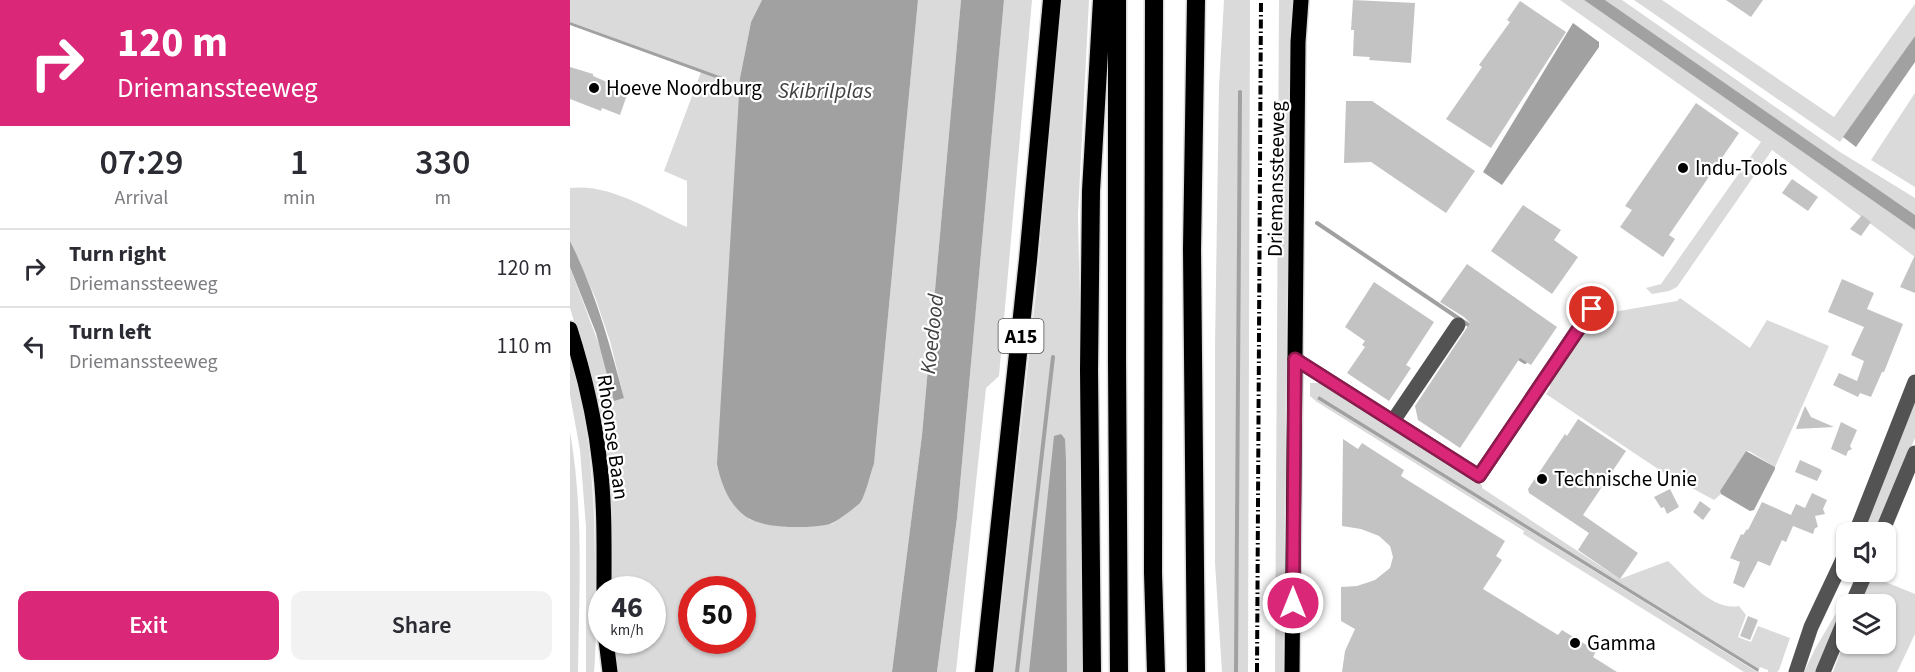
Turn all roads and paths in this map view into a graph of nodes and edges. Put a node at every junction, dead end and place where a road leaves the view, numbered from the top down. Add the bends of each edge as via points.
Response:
1 (1052, 0) edge
2 (1102, 0) edge
3 (1117, 0) edge
4 (1154, 0) edge
5 (1196, 0) edge
6 (1302, 0) edge
7 (1592, 309) dead end
8 (1458, 325) dead end
9 (570, 329) edge
10 (1295, 359) junction
11 (1915, 382) edge
12 (1393, 421) junction
13 (1915, 453) edge
14 (1860, 522) edge
15 (1886, 522) edge
16 (1836, 574) edge
17 (604, 576) edge
18 (1836, 641) edge
19 (603, 654) edge
20 (607, 654) edge
21 (600, 672) edge
22 (610, 672) edge
23 (984, 672) edge
24 (1092, 672) edge
25 (1119, 672) edge
26 (1156, 672) edge
27 (1196, 672) edge
28 (1292, 672) edge
29 (1796, 672) edge
30 (1823, 672) edge

1 - 23 highway, A15
2 - 24 highway via 1091,191
3 - 25 highway
4 - 26 highway
5 - 27 highway via 1192,249
6 - 10 main road, Driemanssteeweg via 1298,42
7 - 12 street via 1479,476
8 - 12 street
9 - 17 main road, Rhoonse Baan via 588,394 599,456
10 - 12 street
10 - 28 main road, Driemanssteeweg
11 - 14 street
13 - 15 street
16 - 29 street via 1811,627
18 - 30 street
19 - 21 main road
20 - 22 main road

